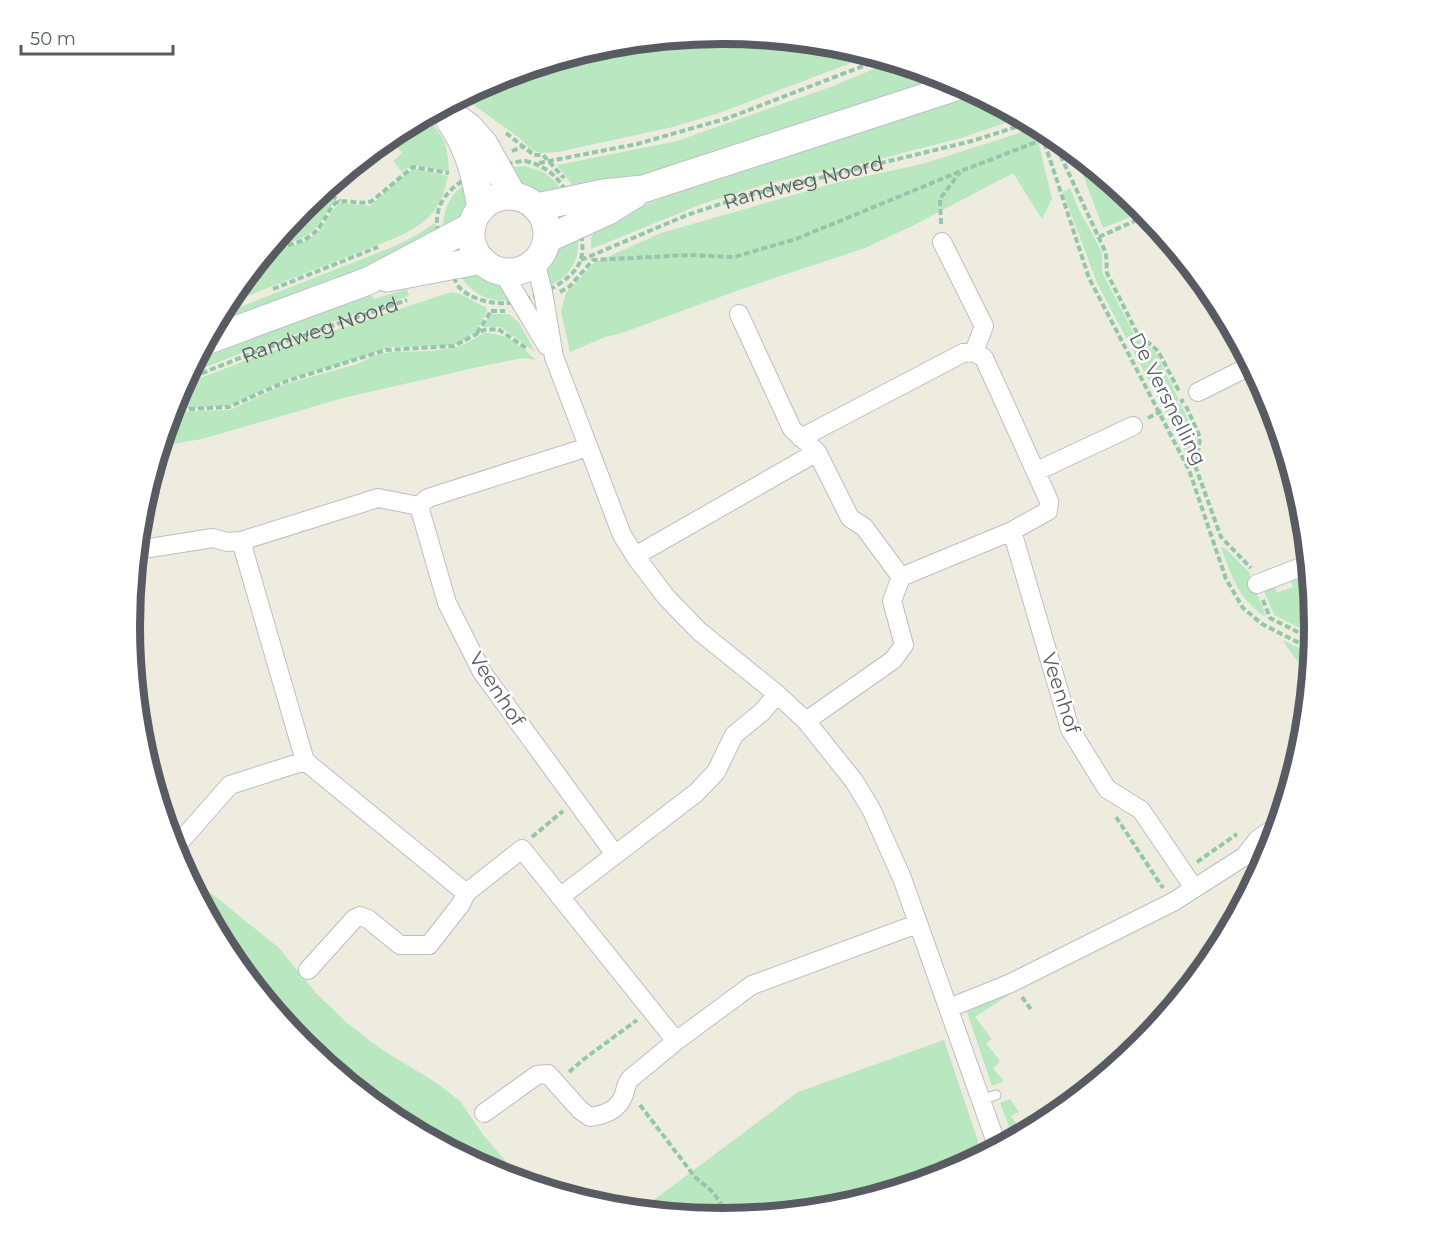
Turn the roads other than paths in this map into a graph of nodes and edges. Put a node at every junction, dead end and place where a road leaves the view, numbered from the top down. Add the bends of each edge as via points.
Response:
1 (948, 89) edge
2 (449, 113) edge
3 (446, 114) edge
4 (525, 201) junction
5 (584, 209) junction
6 (477, 218) junction
7 (942, 242) road end
8 (541, 250) junction
9 (492, 265) junction
10 (368, 281) junction
11 (739, 314) dead end
12 (217, 337) edge
13 (974, 352) junction
14 (554, 357) junction
15 (1245, 368) edge
16 (1190, 396) road end
17 (1133, 426) road end
18 (801, 438) junction
19 (588, 447) junction
20 (817, 452) junction
21 (1037, 471) junction
22 (419, 506) junction
23 (1012, 531) junction
24 (241, 541) junction
25 (145, 549) edge
26 (635, 556) junction
27 (1302, 567) edge
28 (901, 577) junction
29 (1257, 584) road end
30 (777, 694) junction
31 (806, 721) junction
32 (305, 761) junction
33 (1269, 826) edge
34 (181, 841) edge
35 (614, 853) junction
36 (1194, 888) junction
37 (466, 893) junction
38 (560, 897) junction
39 (917, 924) junction
40 (308, 970) dead end
41 (949, 1008) junction
42 (676, 1041) junction
43 (484, 1113) dead end
44 (996, 1139) edge

1 - 5 main road, Randweg Noord via 643,189 608,211
2 - 4 main road via 484,144
3 - 6 main road via 462,138 476,175
4 - 5 main road, Randweg Noord
4 - 6 main road via 501,197 490,201
4 - 8 main road via 543,216 547,227
5 - 8 main road, Randweg Noord
6 - 9 main road via 473,244
6 - 10 main road, Randweg Noord
7 - 13 street via 984,326
8 - 9 main road via 520,270
8 - 14 street
9 - 10 main road, Randweg Noord via 450,265
9 - 14 street via 525,307
10 - 12 main road, Randweg Noord
11 - 18 street via 792,429
13 - 18 street via 963,353
13 - 21 street via 984,358
14 - 19 street
15 - 16 street
17 - 21 street
18 - 20 street
19 - 22 street via 428,498
19 - 26 street via 622,535
20 - 26 street
20 - 28 street via 850,518 864,527
21 - 23 street via 1049,501 1048,510
22 - 24 street via 378,498
22 - 35 street, Veenhof via 447,603 482,672
23 - 28 street
23 - 36 street, Veenhof via 1070,729 1107,789 1141,810
24 - 25 street via 213,538
24 - 32 street
26 - 30 street via 666,597 699,631
27 - 29 street
28 - 31 street via 892,602 904,645 893,660
30 - 31 street
30 - 35 street via 734,735 716,772 696,793
31 - 39 street via 871,809 902,878
32 - 34 street via 230,785
32 - 37 street
33 - 36 street via 1245,856
35 - 38 street
36 - 41 street via 1011,983
37 - 38 street via 522,849
37 - 40 street via 429,945 400,945 360,916
38 - 42 street
39 - 41 street
39 - 42 street via 752,985
41 - 44 street via 989,1097
42 - 43 street via 630,1079 623,1098 603,1115 590,1117 580,1110 548,1074 537,1075

